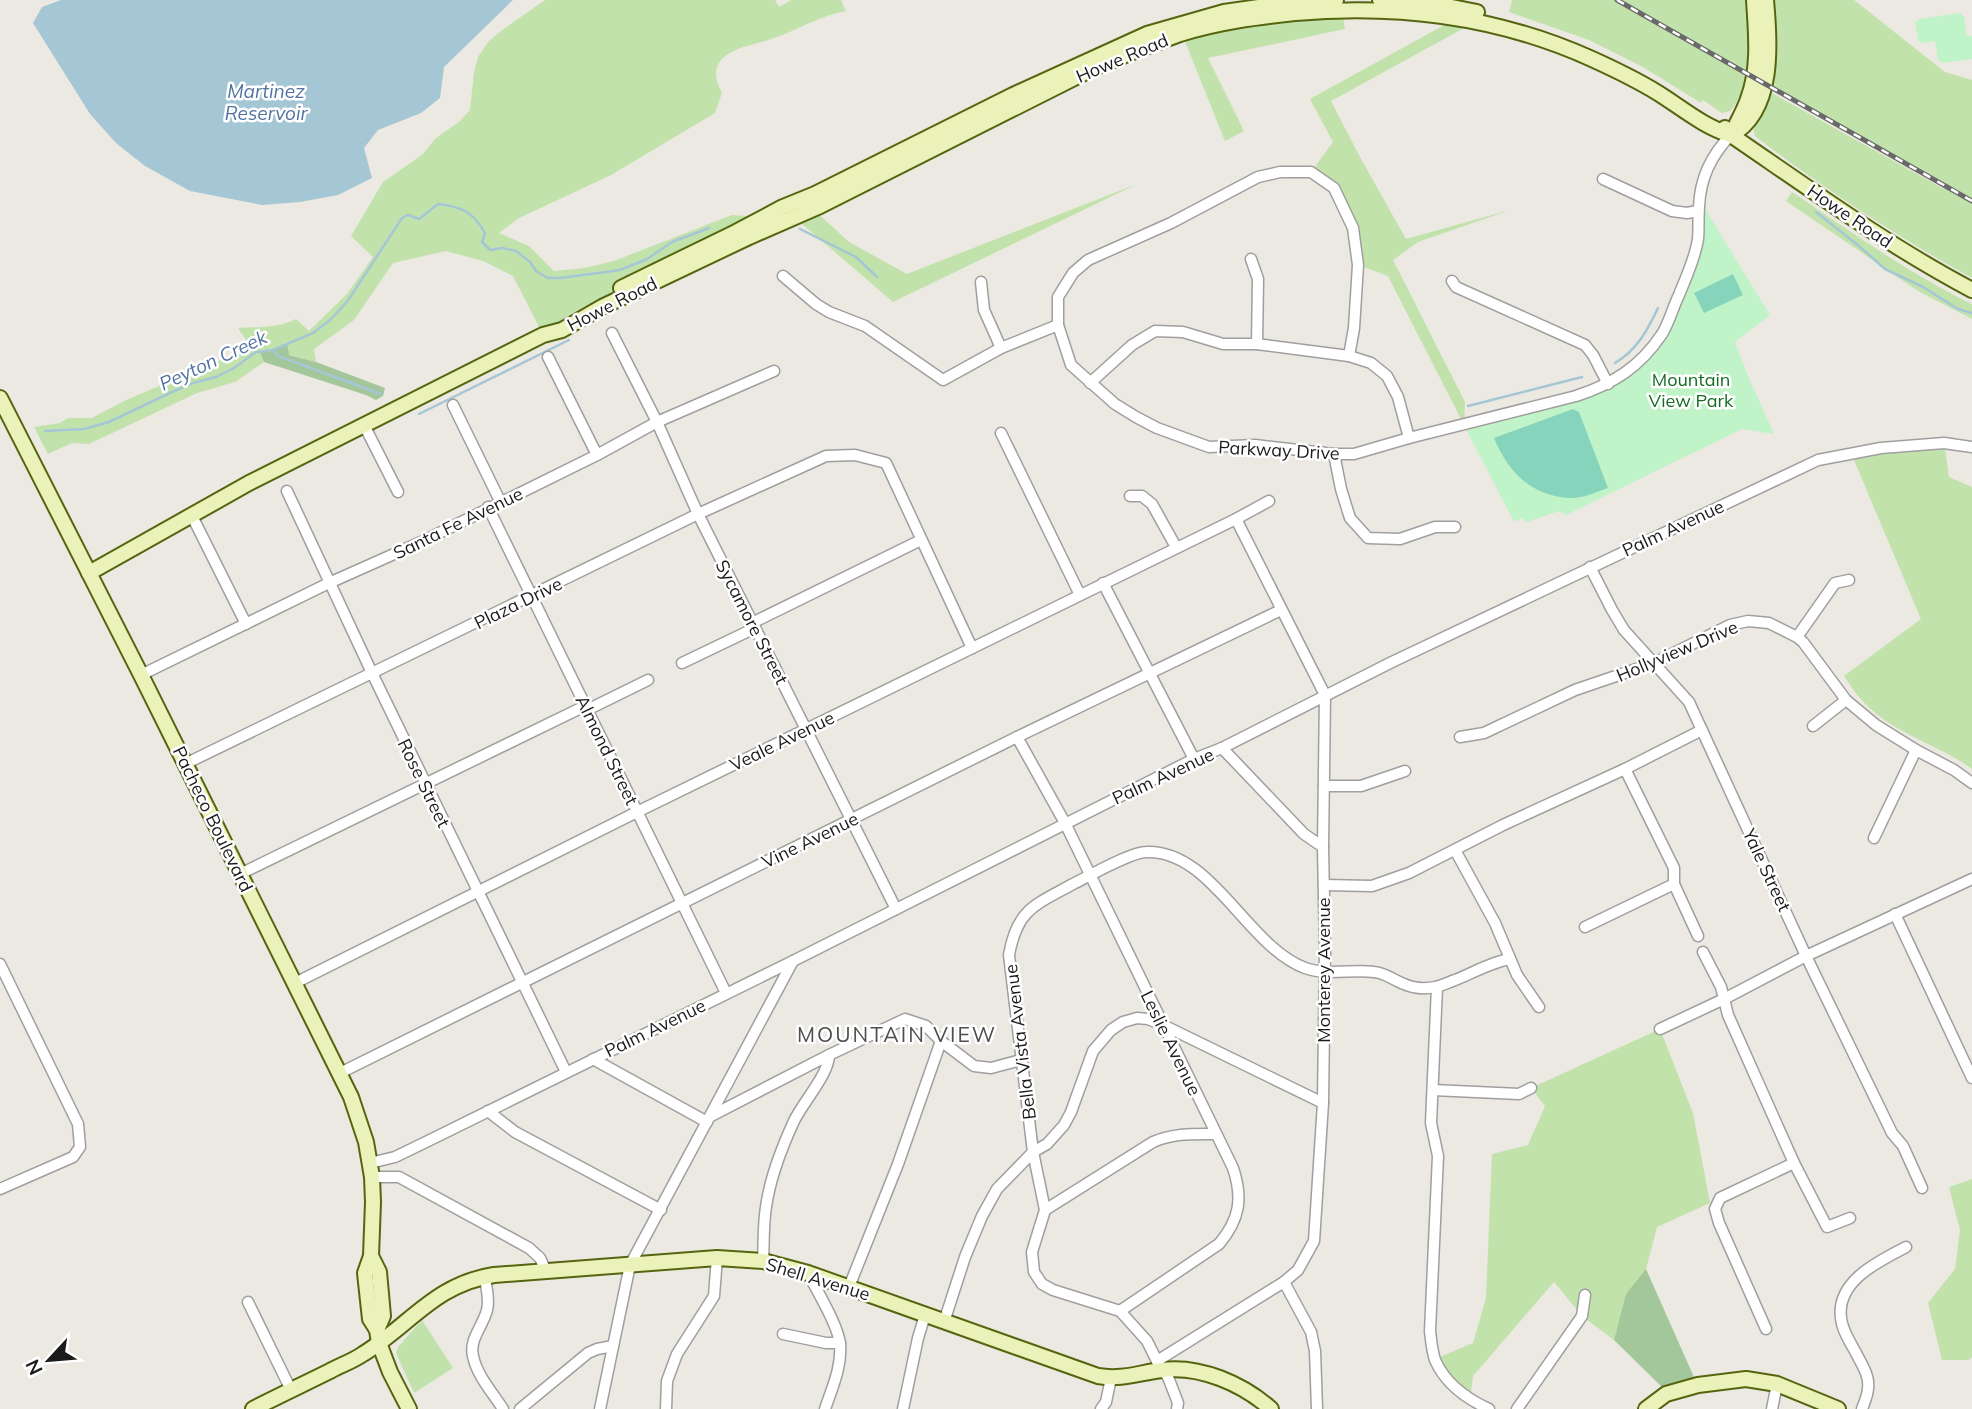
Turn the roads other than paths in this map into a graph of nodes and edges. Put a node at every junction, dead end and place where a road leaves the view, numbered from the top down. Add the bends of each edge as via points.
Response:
1 (1336, 0) edge
2 (1380, 0) edge
3 (1754, 0) edge
4 (1766, 0) edge
5 (1731, 135) junction
6 (1603, 179) dead end
7 (1699, 211) junction
8 (1251, 259) dead end
9 (783, 276) dead end
10 (1452, 281) dead end
11 (981, 282) dead end
12 (1972, 290) edge
13 (1058, 326) junction
14 (612, 333) dead end
15 (542, 335) junction
16 (1257, 344) junction
17 (1001, 348) junction
18 (1349, 356) junction
19 (548, 357) dead end
20 (774, 371) dead end
21 (1090, 383) junction
22 (1608, 384) junction
23 (0, 398) edge
24 (453, 405) dead end
25 (657, 422) junction
26 (364, 425) junction
27 (1001, 432) dead end
28 (1409, 438) junction
29 (1972, 447) edge
30 (1334, 454) junction
31 (597, 455) junction
32 (287, 491) dead end
33 (398, 492) dead end
34 (1130, 496) dead end
35 (1269, 500) dead end
36 (500, 502) junction
37 (488, 508) junction
38 (191, 514) junction
39 (698, 514) junction
40 (1236, 519) junction
41 (1455, 527) dead end
42 (921, 540) junction
43 (1176, 547) junction
44 (1590, 567) junction
45 (89, 573) junction
46 (1849, 580) dead end
47 (329, 583) junction
48 (1103, 583) junction
49 (1080, 595) junction
50 (532, 596) junction
51 (1281, 610) junction
52 (246, 624) junction
53 (754, 625) junction
54 (1797, 637) junction
55 (972, 648) junction
56 (682, 663) dead end
57 (1654, 663) junction
58 (372, 673) junction
59 (1149, 673) junction
60 (141, 675) junction
61 (648, 680) dead end
62 (1325, 695) junction
63 (1846, 699) junction
64 (586, 708) junction
65 (1813, 726) dead end
66 (806, 729) junction
67 (1702, 730) junction
68 (1017, 737) junction
69 (1460, 737) dead end
70 (1222, 748) junction
71 (1916, 750) junction
72 (1194, 759) junction
73 (185, 764) junction
74 (1625, 769) junction
75 (1405, 771) dead end
76 (1972, 783) edge
77 (426, 785) junction
78 (1324, 786) junction
79 (637, 812) junction
80 (852, 820) junction
81 (1065, 823) junction
82 (1874, 838) dead end
83 (1322, 847) junction
84 (1455, 849) junction
85 (240, 873) junction
86 (1090, 876) junction
87 (1972, 879) edge
88 (1674, 884) junction
89 (1324, 885) junction
90 (477, 892) junction
91 (682, 904) junction
92 (895, 909) junction
93 (1895, 914) junction
94 (1585, 927) dead end
95 (1698, 936) dead end
96 (1703, 952) dead end
97 (1806, 956) junction
98 (1510, 959) junction
99 (793, 961) junction
100 (0, 964) edge
101 (1324, 971) junction
102 (295, 983) junction
103 (522, 983) junction
104 (1437, 987) junction
105 (726, 993) junction
106 (1724, 999) junction
107 (1539, 1007) dead end
108 (1163, 1024) junction
109 (1660, 1029) dead end
110 (941, 1041) junction
111 (829, 1055) junction
112 (593, 1059) junction
113 (1021, 1060) junction
114 (566, 1072) junction
115 (340, 1073) junction
116 (1972, 1078) edge
117 (1531, 1088) dead end
118 (1433, 1090) junction
119 (1322, 1103) junction
120 (488, 1111) junction
121 (708, 1119) junction
122 (1215, 1134) junction
123 (1033, 1152) junction
124 (1794, 1163) junction
125 (371, 1170) junction
126 (1922, 1188) dead end
127 (0, 1189) edge
128 (661, 1210) junction
129 (1045, 1210) junction
130 (1850, 1218) dead end
131 (1906, 1247) dead end
132 (717, 1258) junction
133 (763, 1261) junction
134 (630, 1265) junction
135 (546, 1271) junction
136 (808, 1273) junction
137 (485, 1277) junction
138 (1284, 1282) junction
139 (849, 1287) junction
140 (1585, 1295) dead end
141 (248, 1302) dead end
142 (1119, 1311) junction
143 (925, 1315) junction
144 (944, 1322) junction
145 (1766, 1329) dead end
146 (783, 1334) dead end
147 (378, 1337) junction
148 (840, 1343) junction
149 (613, 1346) junction
150 (1160, 1365) junction
151 (1111, 1378) junction
152 (1777, 1384) junction
153 (292, 1390) junction
154 (253, 1409) edge
155 (409, 1409) edge
156 (503, 1409) edge
157 (520, 1409) edge
158 (600, 1409) edge
159 (666, 1409) edge
160 (825, 1409) edge
161 (903, 1409) edge
162 (1101, 1409) edge
163 (1177, 1409) edge
164 (1271, 1409) edge
165 (1317, 1409) edge
166 (1489, 1409) edge
167 (1517, 1409) edge
168 (1646, 1409) edge
169 (1773, 1409) edge
170 (1838, 1409) edge
171 (1862, 1409) edge

1 - 15 street, Howe Road via 1224,12 1147,34 783,206 567,316
2 - 5 street, Howe Road via 1485,13 1571,42 1660,84
3 - 5 street via 1754,76
4 - 5 street via 1765,83 1748,124
5 - 7 street, Parkway Drive via 1705,174
5 - 12 street, Howe Road via 1882,238
5 - 15 street, Howe Road via 1716,131 1591,58 1477,21 1406,11 1342,10 1224,23 1114,59 562,330
6 - 7 street via 1672,211
7 - 22 street, Parkway Drive via 1693,261 1662,333 1641,360
8 - 16 street via 1258,279
9 - 17 street via 816,304 865,326 943,380
10 - 22 street via 1456,287 1585,345
11 - 17 street via 984,310
13 - 17 street
13 - 18 street, Parkway Drive via 1058,297 1088,260 1258,177 1311,172 1334,188 1353,228 1358,265
13 - 21 street, Parkway Drive via 1070,365
14 - 25 street, Sycamore Street
15 - 26 street, Howe Road
16 - 18 street
16 - 21 street via 1223,344 1183,332 1155,331
18 - 28 street via 1371,363 1387,376
19 - 31 street
20 - 25 street, Santa Fe Avenue
21 - 30 street, Parkway Drive via 1136,417 1209,447 1255,445
22 - 28 street, Parkway Drive
23 - 45 street, Pacheco Boulevard
24 - 36 street
25 - 31 street, Santa Fe Avenue
25 - 39 street, Sycamore Street
26 - 33 street
26 - 38 street, Howe Road
27 - 49 street
28 - 30 street, Parkway Drive via 1354,454
29 - 44 street, Palm Avenue via 1944,443 1881,447 1818,460
30 - 41 street via 1350,517 1368,538 1400,539 1435,527
31 - 36 street, Santa Fe Avenue
32 - 47 street, Rose Street
34 - 43 street via 1142,496 1152,504
35 - 40 street, Veale Avenue
36 - 37 street, Santa Fe Avenue
37 - 47 street, Santa Fe Avenue
37 - 50 street, Almond Street
38 - 45 street, Howe Road
38 - 52 street
39 - 42 street, Plaza Drive via 826,456 855,455 886,463
39 - 50 street, Plaza Drive
39 - 53 street, Sycamore Street
40 - 43 street, Veale Avenue
40 - 51 street, Monterey Avenue
42 - 53 street
42 - 55 street
43 - 48 street, Veale Avenue
44 - 57 street, Yale Street via 1624,630
44 - 62 street, Palm Avenue
45 - 60 street, Pacheco Boulevard
46 - 54 street via 1835,583
47 - 52 street, Santa Fe Avenue
47 - 58 street, Rose Street
48 - 49 street, Veale Avenue
48 - 59 street
49 - 55 street, Veale Avenue
50 - 58 street, Plaza Drive
50 - 64 street, Almond Street
51 - 59 street, Vine Avenue
51 - 62 street, Monterey Avenue
52 - 60 street, Santa Fe Avenue
53 - 56 street
53 - 66 street, Sycamore Street
54 - 57 street, Hollyview Drive via 1769,624 1748,621 1730,625
54 - 63 street, Hollyview Drive
55 - 66 street, Veale Avenue
57 - 67 street, Yale Street via 1689,702
57 - 69 street, Hollyview Drive via 1576,690 1484,733
58 - 73 street, Plaza Drive
58 - 77 street, Rose Street
59 - 68 street, Vine Avenue
59 - 72 street
60 - 73 street, Pacheco Boulevard
61 - 64 street
62 - 70 street, Palm Avenue
62 - 78 street, Monterey Avenue
63 - 65 street
63 - 71 street, Hollyview Drive
64 - 77 street
64 - 79 street, Almond Street
66 - 79 street, Veale Avenue
66 - 80 street, Sycamore Street
67 - 74 street
67 - 97 street, Yale Street
68 - 80 street, Vine Avenue
68 - 81 street, Leslie Avenue
70 - 72 street, Palm Avenue
70 - 83 street
71 - 76 street, Hollyview Drive
71 - 82 street
72 - 81 street, Palm Avenue
73 - 85 street, Pacheco Boulevard
74 - 84 street
74 - 88 street via 1674,868
75 - 78 street via 1361,786
77 - 85 street
77 - 90 street, Rose Street
78 - 83 street, Monterey Avenue
79 - 90 street, Veale Avenue
79 - 91 street, Almond Street
80 - 91 street, Vine Avenue
80 - 92 street, Sycamore Street
81 - 86 street, Leslie Avenue
81 - 92 street, Palm Avenue
83 - 89 street, Monterey Avenue
84 - 89 street via 1372,886
84 - 98 street
85 - 102 street, Pacheco Boulevard
86 - 101 street, Bella Vista Avenue via 1144,851 1177,858 1215,887 1287,959
86 - 108 street, Leslie Avenue
86 - 113 street, Bella Vista Avenue via 1034,905 1018,922 1009,955
87 - 93 street
88 - 94 street
88 - 95 street
89 - 101 street, Monterey Avenue
90 - 102 street, Veale Avenue
90 - 103 street, Rose Street
91 - 103 street, Vine Avenue
91 - 105 street, Almond Street
92 - 99 street, Palm Avenue
93 - 97 street
93 - 116 street
96 - 106 street
97 - 106 street
97 - 126 street, Yale Street
98 - 104 street
98 - 107 street
99 - 105 street, Palm Avenue
99 - 121 street
100 - 127 street via 78,1124 80,1147 73,1157
101 - 104 street, Bella Vista Avenue via 1375,972 1415,987
101 - 119 street, Monterey Avenue
102 - 115 street, Pacheco Boulevard
103 - 114 street, Rose Street
103 - 115 street, Vine Avenue
104 - 118 street
105 - 112 street, Palm Avenue
106 - 109 street
106 - 124 street
108 - 119 street
108 - 122 street, Leslie Avenue
108 - 123 street via 1137,1018 1111,1030 1093,1051 1067,1119
110 - 111 street via 926,1026 905,1019
110 - 113 street via 974,1066 991,1068
110 - 139 street
111 - 121 street
111 - 133 street via 825,1073 794,1120 770,1187
112 - 114 street, Palm Avenue
112 - 121 street
113 - 123 street, Bella Vista Avenue
114 - 120 street, Palm Avenue
115 - 125 street, Pacheco Boulevard via 359,1119
117 - 118 street via 1519,1094
118 - 166 street via 1431,1123 1438,1156 1430,1331 1435,1359 1449,1381 1470,1401
119 - 138 street, Monterey Avenue via 1314,1241 1298,1270
120 - 125 street, Palm Avenue
120 - 128 street via 515,1132
121 - 128 street
122 - 129 street via 1165,1136
122 - 142 street, Leslie Avenue via 1238,1183 1239,1205 1230,1232
123 - 129 street, Bella Vista Avenue
123 - 144 street via 997,1189 982,1216
124 - 130 street via 1827,1227
124 - 145 street via 1720,1198 1715,1209
125 - 135 street via 399,1177 529,1248
125 - 147 street, Pacheco Boulevard via 371,1255 365,1273 370,1319
128 - 134 street
129 - 142 street, Bella Vista Avenue via 1032,1252 1037,1279 1053,1290
131 - 171 street via 1863,1272 1843,1299 1843,1327 1868,1379
132 - 133 street, Shell Avenue
132 - 134 street, Shell Avenue
132 - 159 street via 714,1296 677,1354 667,1381
133 - 136 street, Shell Avenue
134 - 135 street, Shell Avenue
134 - 149 street
135 - 137 street, Shell Avenue
136 - 139 street, Shell Avenue
136 - 148 street
137 - 147 street, Shell Avenue via 440,1295
137 - 156 street via 489,1303 475,1337 473,1357
138 - 150 street, Monterey Avenue
138 - 165 street via 1311,1332
139 - 143 street, Shell Avenue
140 - 167 street via 1582,1316
141 - 153 street
142 - 150 street, Bella Vista Avenue via 1142,1334
143 - 144 street, Shell Avenue
143 - 161 street
144 - 151 street, Shell Avenue
146 - 148 street
147 - 153 street, Shell Avenue via 361,1355
147 - 155 street, Pacheco Boulevard
148 - 160 street via 838,1373
149 - 157 street via 588,1353
149 - 158 street
150 - 151 street, Shell Avenue
150 - 163 street, Bella Vista Avenue
150 - 164 street, Shell Avenue via 1215,1376
151 - 162 street
152 - 168 street via 1746,1379 1698,1385 1666,1394
152 - 169 street
152 - 170 street
153 - 154 street, Shell Avenue

